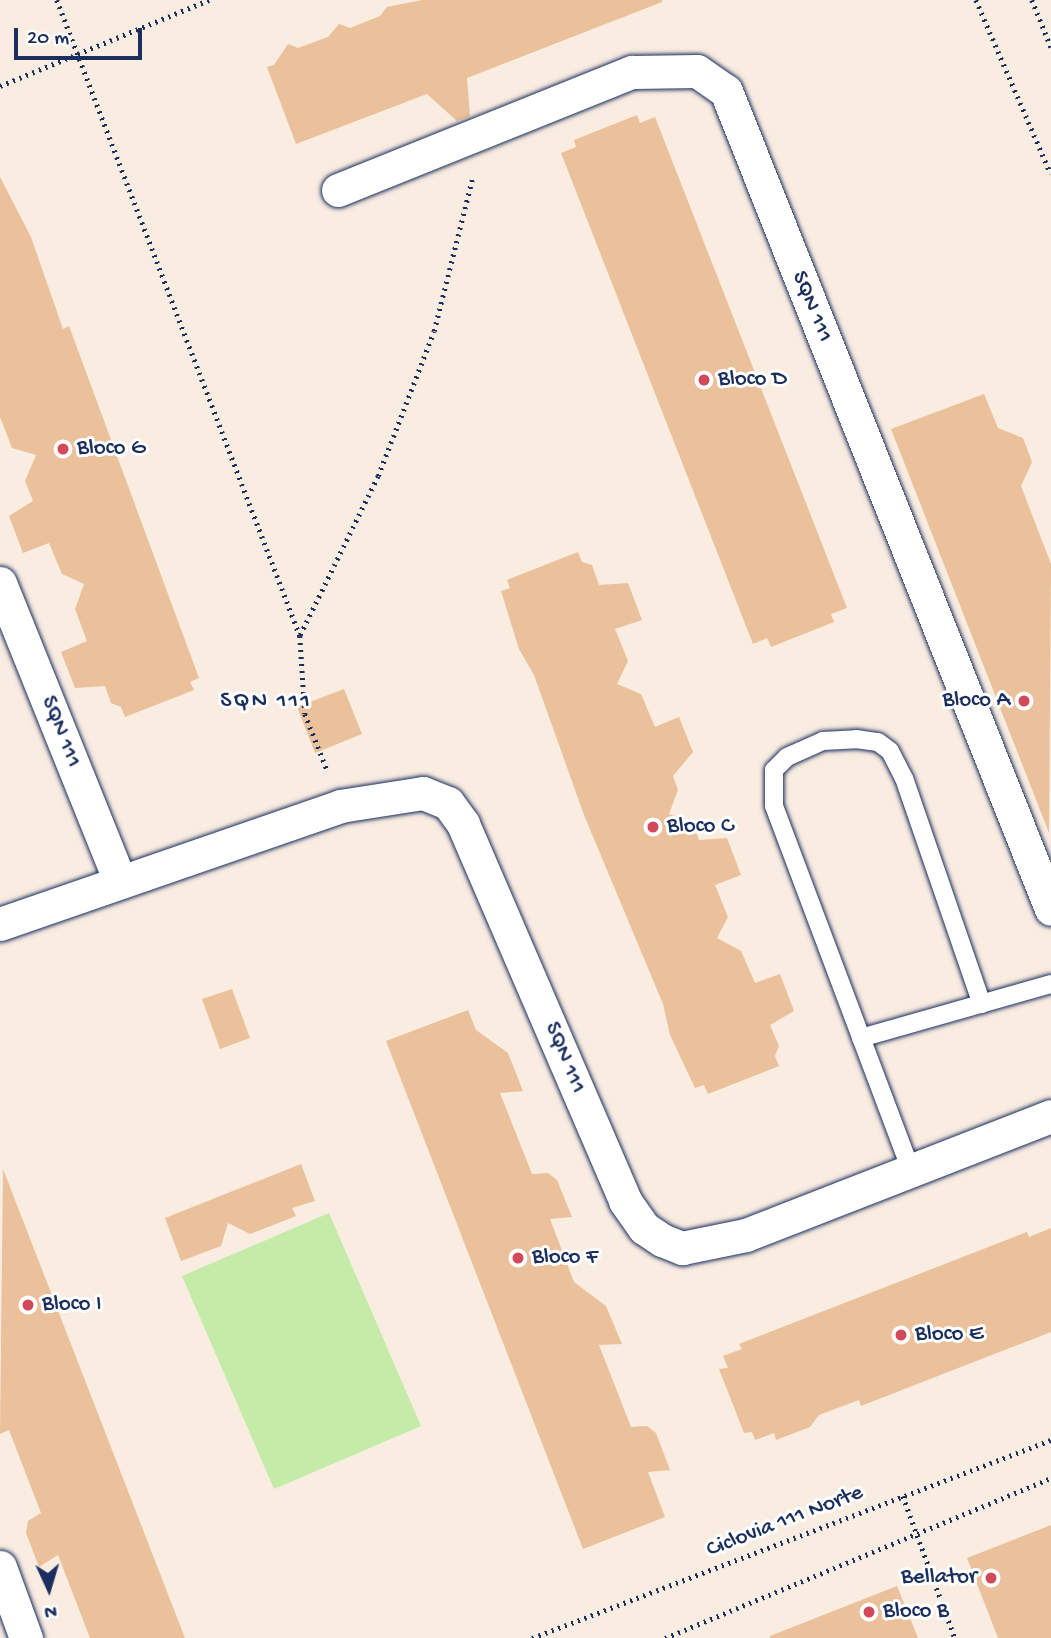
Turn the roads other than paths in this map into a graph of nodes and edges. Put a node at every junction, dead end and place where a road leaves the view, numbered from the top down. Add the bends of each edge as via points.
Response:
1 (338, 190) dead end
2 (0, 583) edge
3 (120, 881) junction
4 (1051, 909) edge
5 (0, 925) edge
6 (1051, 984) edge
7 (982, 1004) junction
8 (861, 1038) junction
9 (1051, 1116) edge
10 (912, 1173) junction
11 (0, 1567) edge
12 (26, 1638) edge

1 - 4 street, SQN 111 via 632,72 697,71 726,92
2 - 3 street, SQN 111
3 - 5 street, SQN 111
3 - 10 street, SQN 111 via 340,806 423,793 448,803 463,824 625,1201 644,1228 682,1248 705,1246
6 - 7 lane
7 - 8 lane
7 - 8 lane via 904,778 890,751 878,742 823,741 787,757 774,770 772,786 787,844
8 - 10 lane
9 - 10 street, SQN 111
11 - 12 street

